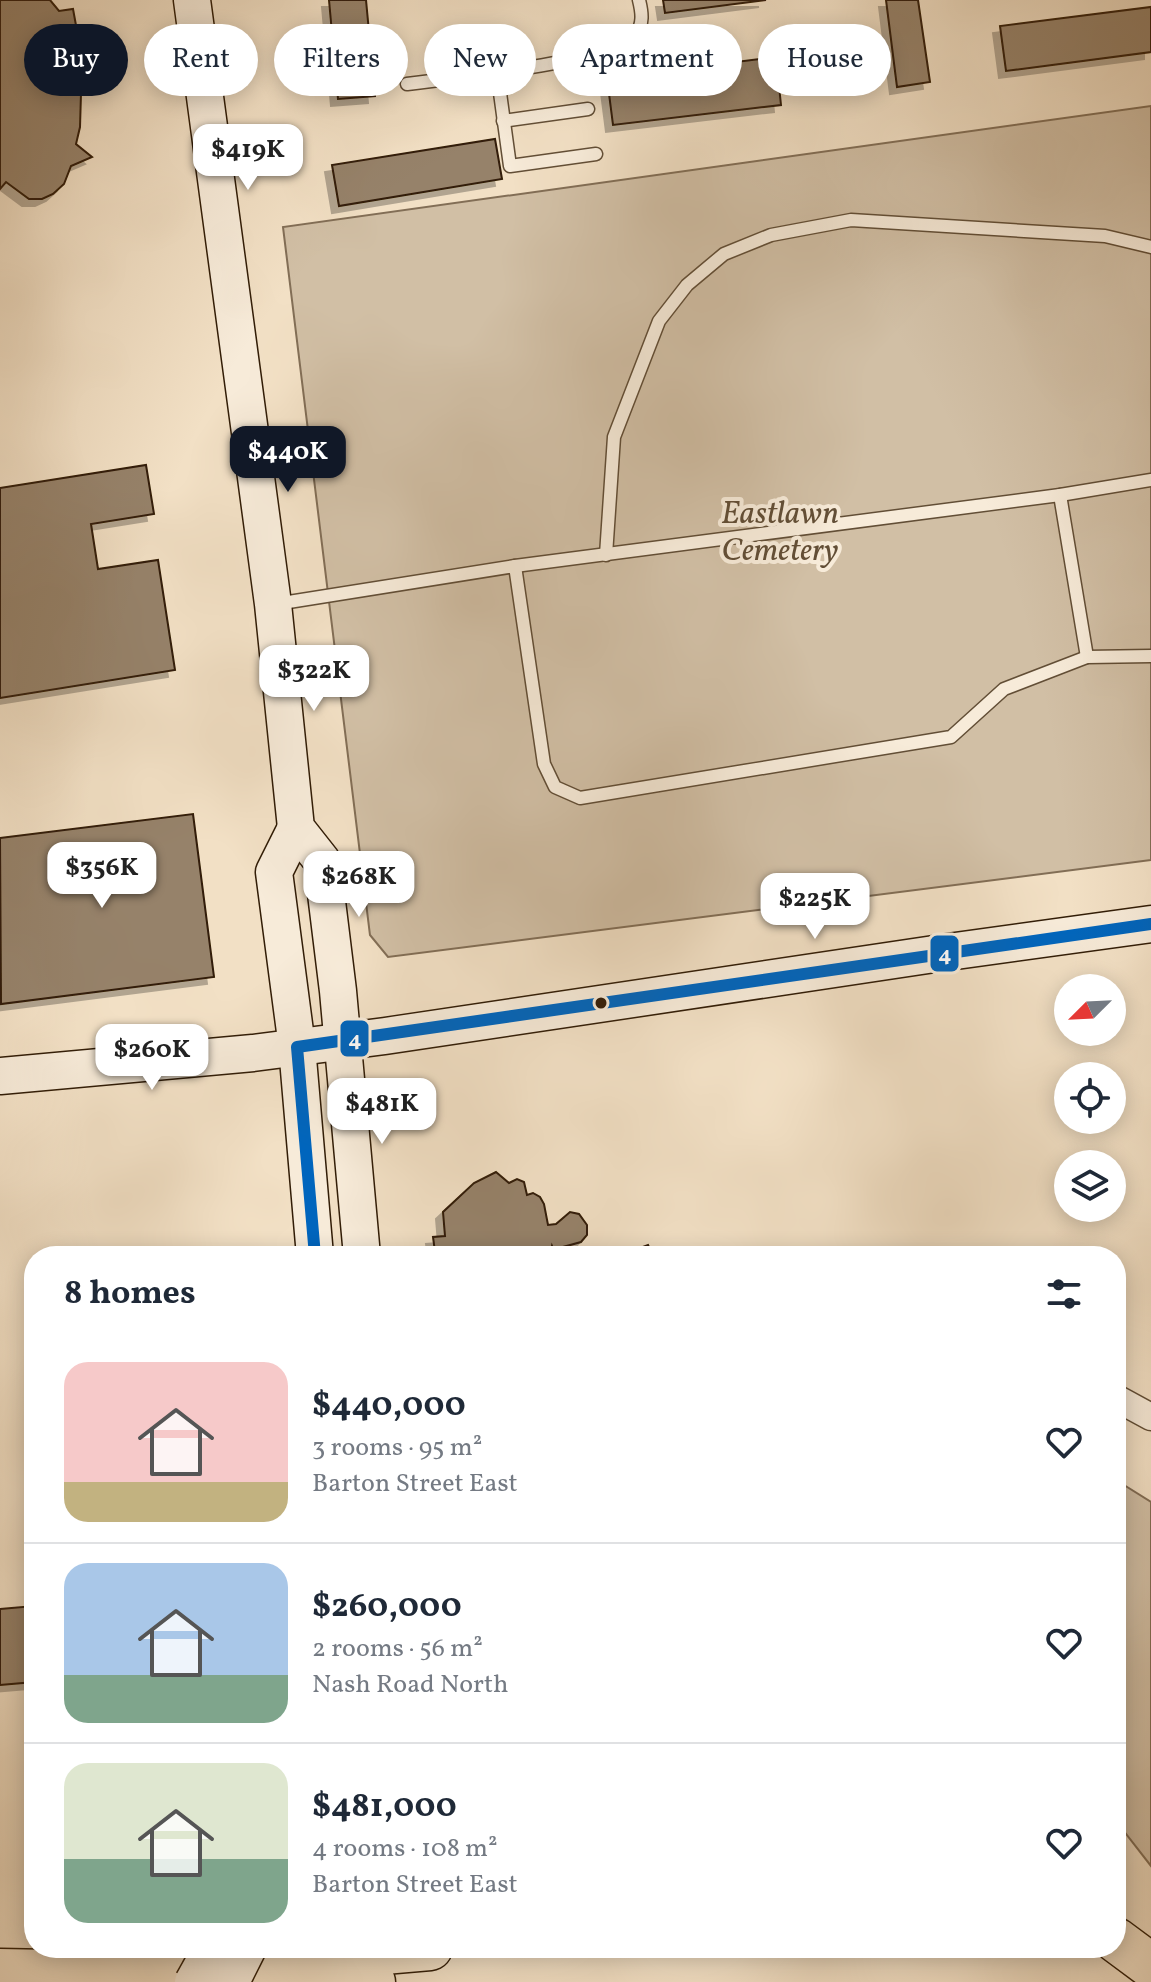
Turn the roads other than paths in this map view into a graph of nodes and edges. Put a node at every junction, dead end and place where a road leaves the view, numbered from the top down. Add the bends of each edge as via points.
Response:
1 (192, 0) edge
2 (639, 0) edge
3 (536, 66) edge
4 (500, 96) edge
5 (588, 109) dead end
6 (503, 121) junction
7 (596, 154) dead end
8 (1151, 247) edge
9 (1151, 480) edge
10 (1060, 495) junction
11 (606, 555) junction
12 (515, 566) junction
13 (273, 604) junction
14 (1151, 656) edge
15 (1087, 657) junction
16 (296, 828) junction
17 (1151, 924) edge
18 (342, 1041) junction
19 (297, 1047) junction
20 (0, 1076) edge
21 (314, 1246) edge
22 (361, 1246) edge
23 (1126, 1403) edge
24 (1151, 1417) edge
25 (1126, 1947) edge
26 (206, 1958) edge
27 (327, 1958) edge
28 (1151, 1966) edge
29 (247, 1969) edge
30 (0, 1971) edge
31 (193, 1982) edge
32 (373, 1982) edge

1 - 13 main road
2 - 3 lane via 640,28 632,39
4 - 6 lane
5 - 6 lane
6 - 7 lane via 510,166
8 - 11 lane via 1105,236 851,220 771,235 724,254 687,285 659,321 614,437
9 - 10 lane
10 - 11 lane
10 - 15 lane
11 - 12 lane
12 - 13 lane
12 - 15 lane via 544,764 555,787 580,798 951,737 1004,689
13 - 16 main road
14 - 15 lane
16 - 18 main road via 322,861
16 - 19 main road via 274,872
17 - 18 main road
18 - 19 main road
18 - 22 main road
19 - 20 main road
19 - 21 main road
23 - 24 street
25 - 28 highway
26 - 31 main road, bridge
27 - 29 highway
29 - 30 highway
29 - 32 highway

